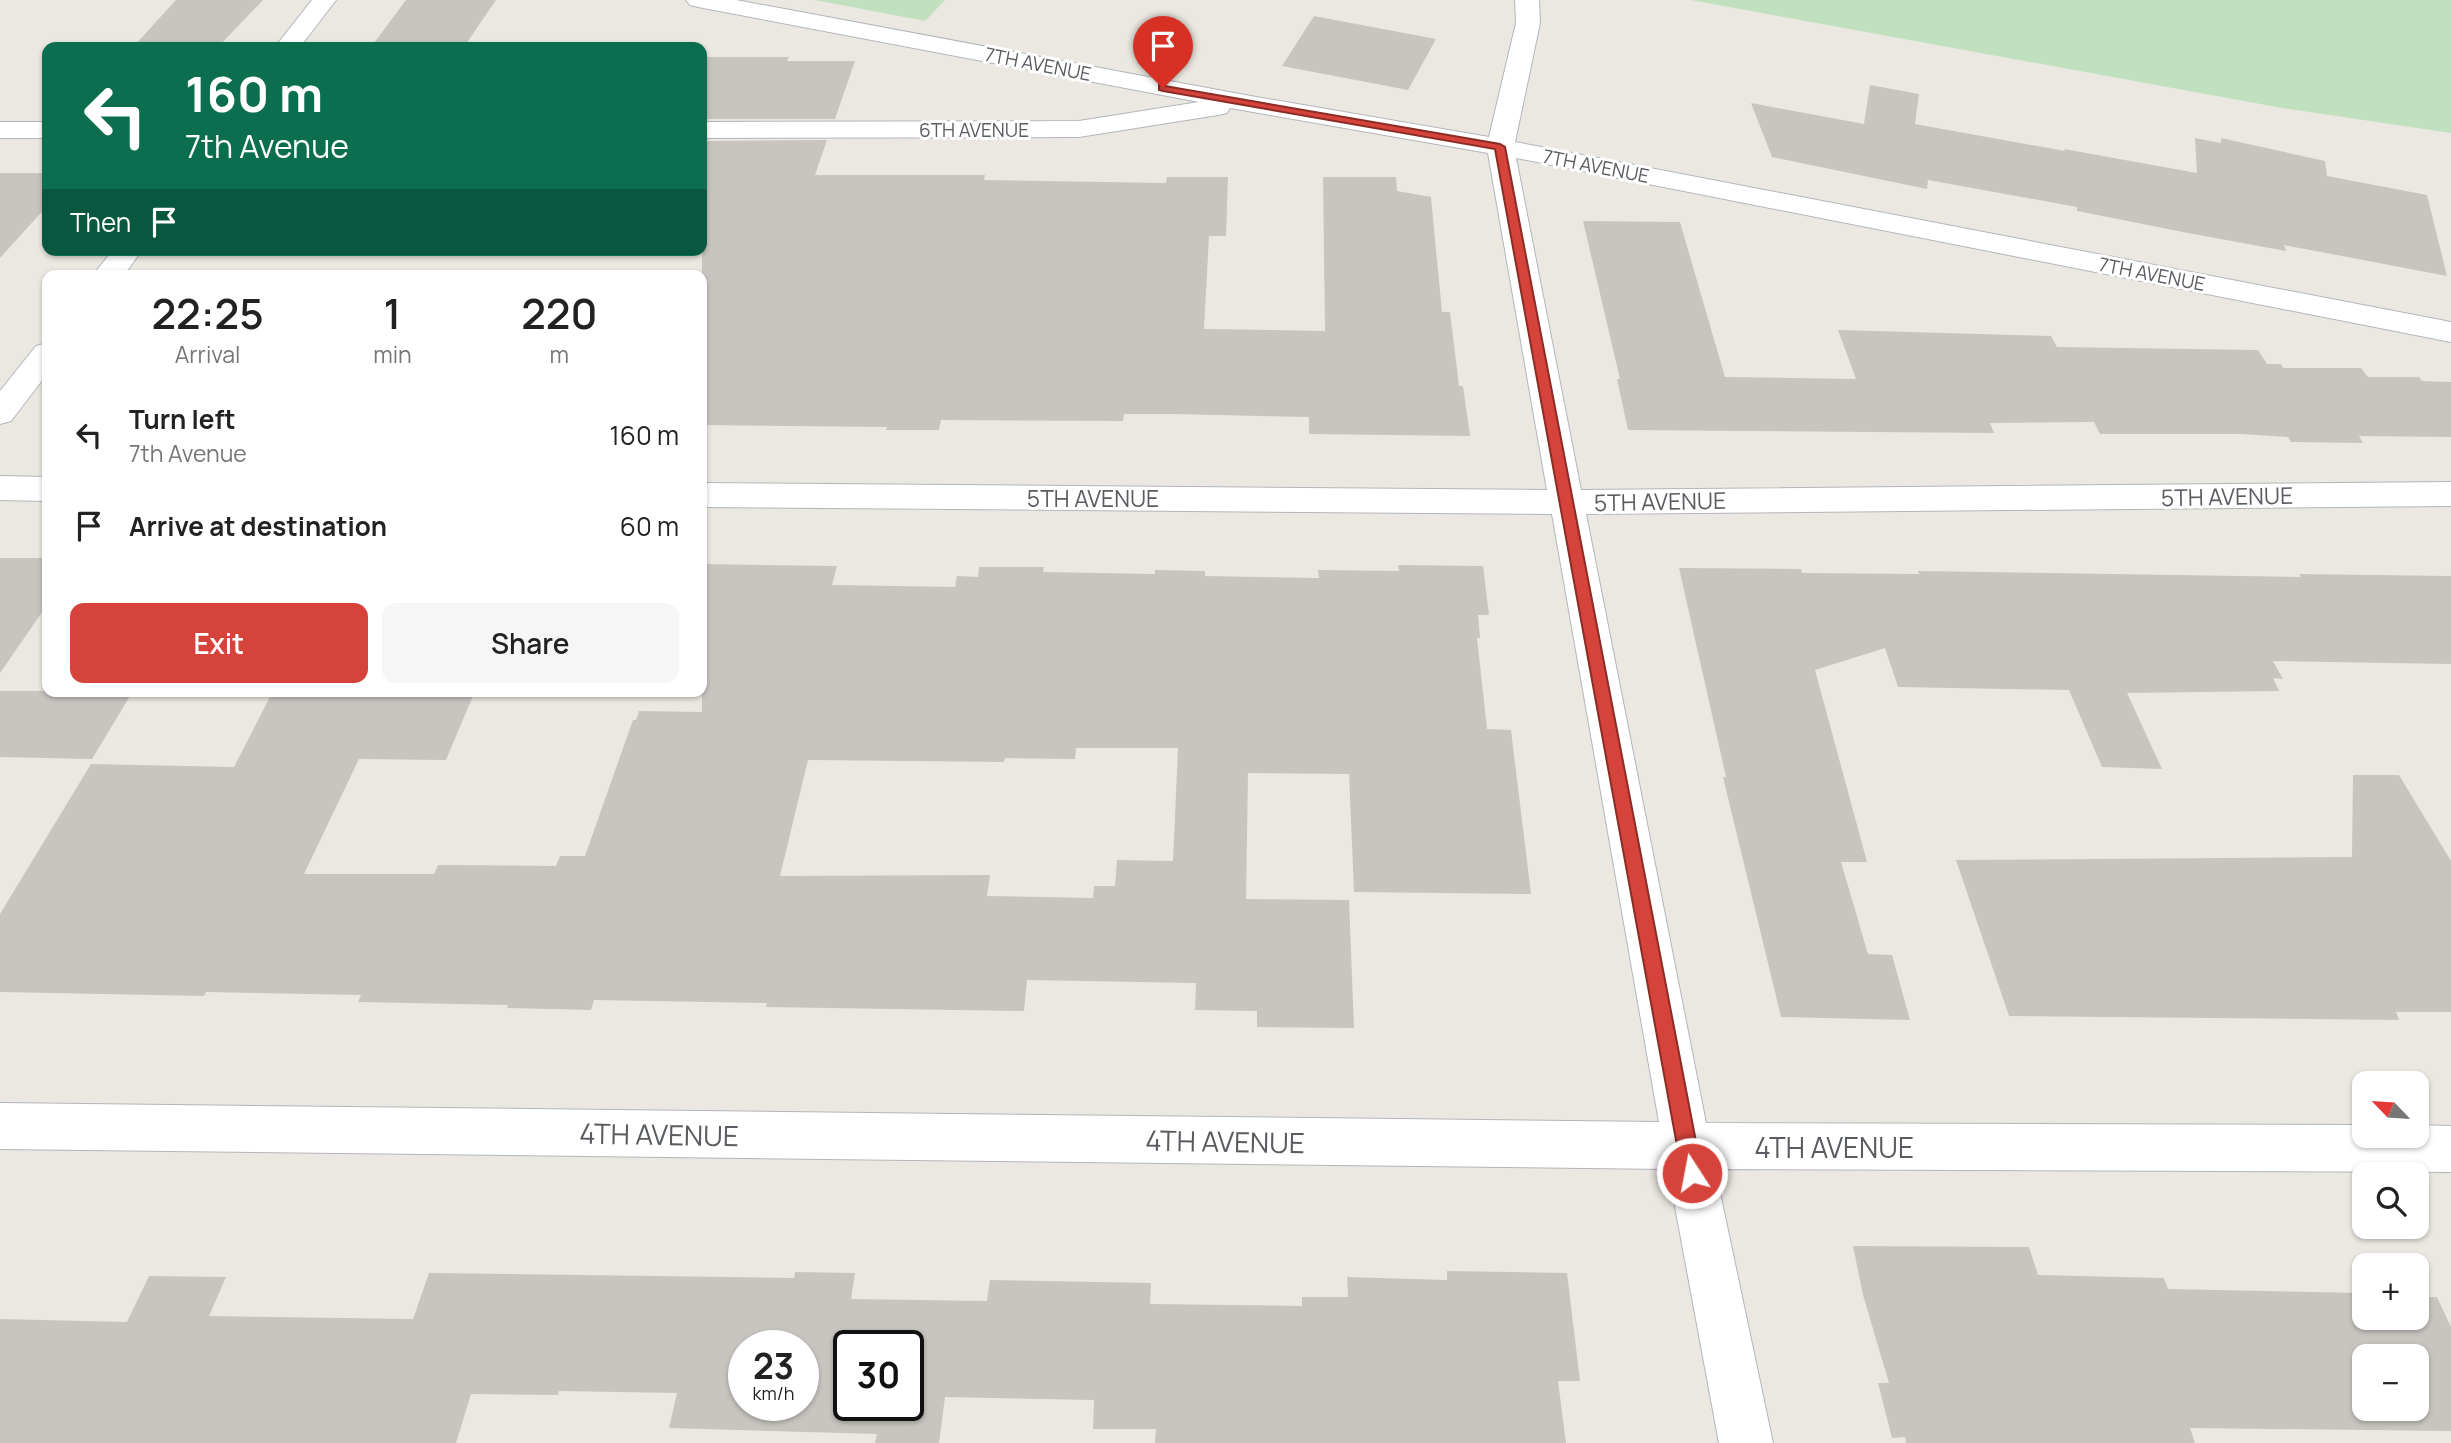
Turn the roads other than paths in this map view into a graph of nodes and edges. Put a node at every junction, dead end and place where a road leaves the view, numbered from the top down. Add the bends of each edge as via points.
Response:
1 (324, 0) edge
2 (698, 0) edge
3 (1527, 0) edge
4 (291, 42) edge
5 (1245, 103) junction
6 (0, 130) edge
7 (42, 130) edge
8 (707, 130) edge
9 (1500, 147) junction
10 (123, 256) edge
11 (112, 270) edge
12 (2451, 332) edge
13 (42, 359) edge
14 (0, 413) edge
15 (0, 488) edge
16 (42, 489) edge
17 (2451, 494) edge
18 (707, 495) edge
19 (1565, 502) junction
20 (0, 1126) edge
21 (1686, 1146) junction
22 (2451, 1149) edge
23 (1746, 1443) edge

1 - 4 street
2 - 5 street, 7TH AVENUE
3 - 9 street via 1528,23
5 - 8 street, 6TH AVENUE via 1079,130
5 - 9 street, 7TH AVENUE
6 - 7 street
9 - 12 street, 7TH AVENUE
9 - 19 street
10 - 11 street
13 - 14 street
15 - 16 street
17 - 19 street, 5TH AVENUE
18 - 19 street, 5TH AVENUE
19 - 21 street
20 - 21 street, 4TH AVENUE
21 - 22 street, 4TH AVENUE
21 - 23 street

